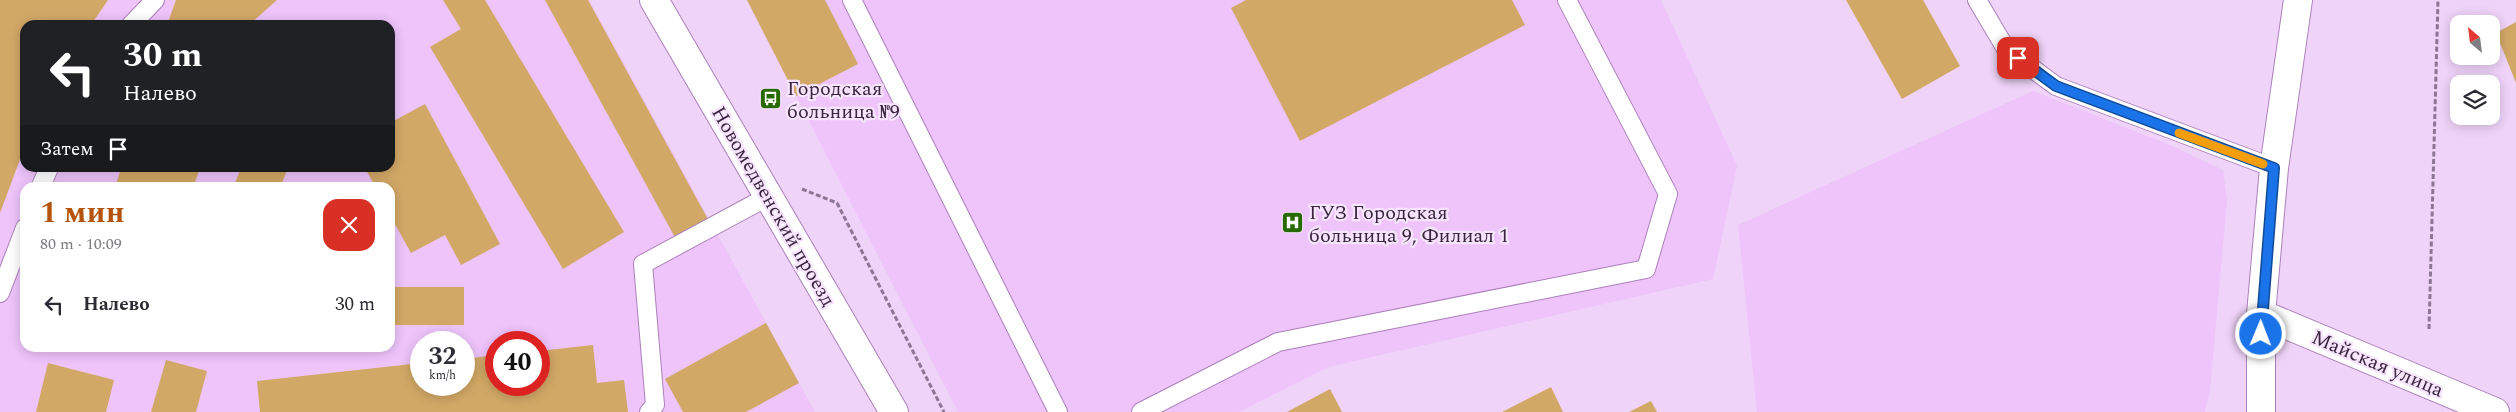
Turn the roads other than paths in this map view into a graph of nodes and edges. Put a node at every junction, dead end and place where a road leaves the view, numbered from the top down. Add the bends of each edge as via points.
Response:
1 (155, 0) edge
2 (654, 0) edge
3 (852, 0) edge
4 (1567, 0) edge
5 (1977, 0) edge
6 (2298, 0) edge
7 (135, 20) edge
8 (2274, 168) junction
9 (768, 196) junction
10 (20, 241) edge
11 (0, 293) edge
12 (2262, 314) junction
13 (649, 412) edge
14 (894, 412) edge
15 (1058, 412) edge
16 (1141, 412) edge
17 (2261, 412) edge
18 (2495, 412) edge

1 - 7 lane
2 - 9 street, Новомедвенский проезд
3 - 15 lane
4 - 16 lane via 1668,194 1646,269 1278,342
5 - 8 lane via 2006,49 2056,86
6 - 8 street
8 - 12 street
9 - 13 lane via 643,264 655,405
9 - 14 street, Новомедвенский проезд
10 - 11 lane
12 - 17 street
12 - 18 street, Майская улица

